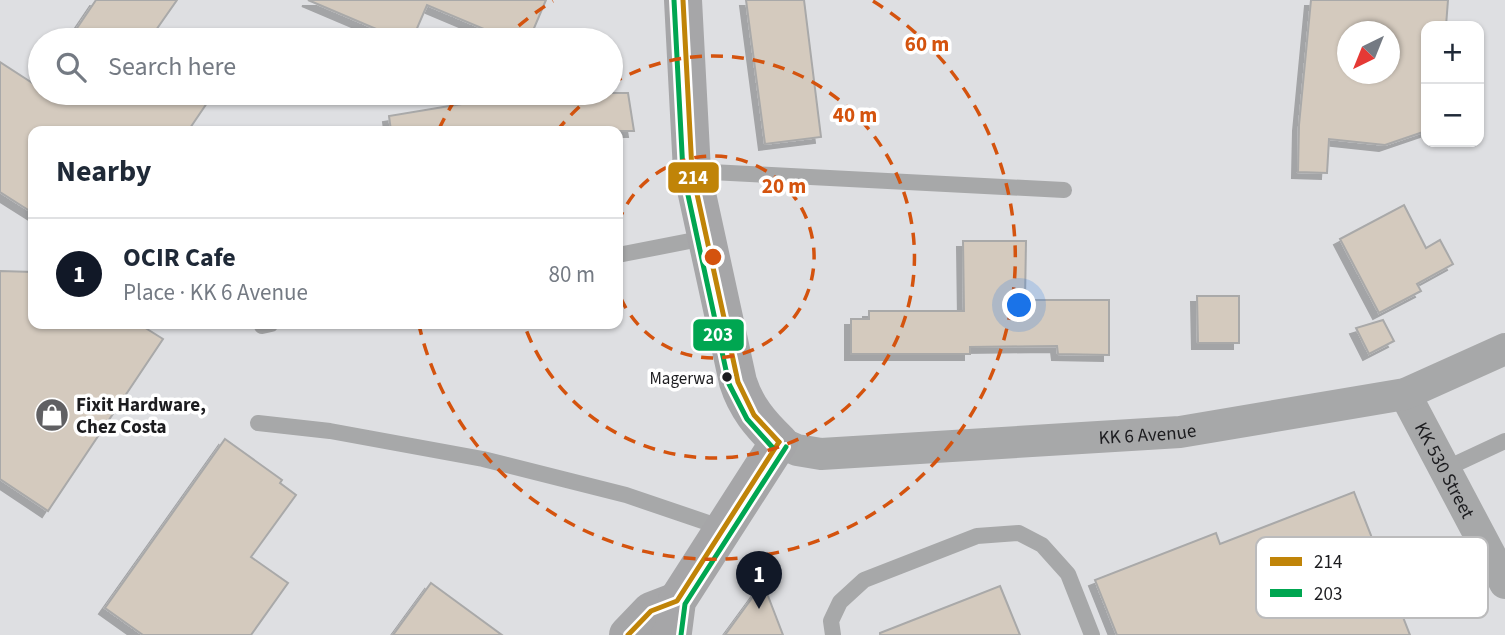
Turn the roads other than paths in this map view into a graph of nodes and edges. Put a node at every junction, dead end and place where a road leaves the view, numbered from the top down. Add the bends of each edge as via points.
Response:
1 (683, 0) edge
2 (692, 172) junction
3 (1064, 190) dead end
4 (705, 238) junction
5 (623, 254) edge
6 (1505, 349) edge
7 (1405, 394) junction
8 (258, 424) dead end
9 (1505, 441) edge
10 (779, 442) junction
11 (1445, 469) junction
12 (723, 528) junction
13 (1481, 537) edge
14 (1488, 551) edge
15 (1505, 583) edge
16 (673, 618) edge
17 (628, 635) edge
18 (834, 635) edge
19 (1093, 635) edge

1 - 2 main road, KK 6 Avenue
2 - 3 lane
2 - 4 main road, KK 6 Avenue
4 - 5 lane
4 - 10 main road, KK 6 Avenue via 744,401
6 - 7 street, KK 6 Avenue
7 - 10 street, KK 6 Avenue via 1180,432 821,454
7 - 11 street, KK 530 Street
8 - 12 lane via 330,431 483,459 626,495
9 - 11 lane
10 - 12 main road
11 - 13 street, KK 530 Street
12 - 16 main road
14 - 15 street, KK 530 Street
16 - 17 main road via 651,611
18 - 19 lane via 831,621 839,602 863,580 977,536 1019,533 1042,545 1068,574

